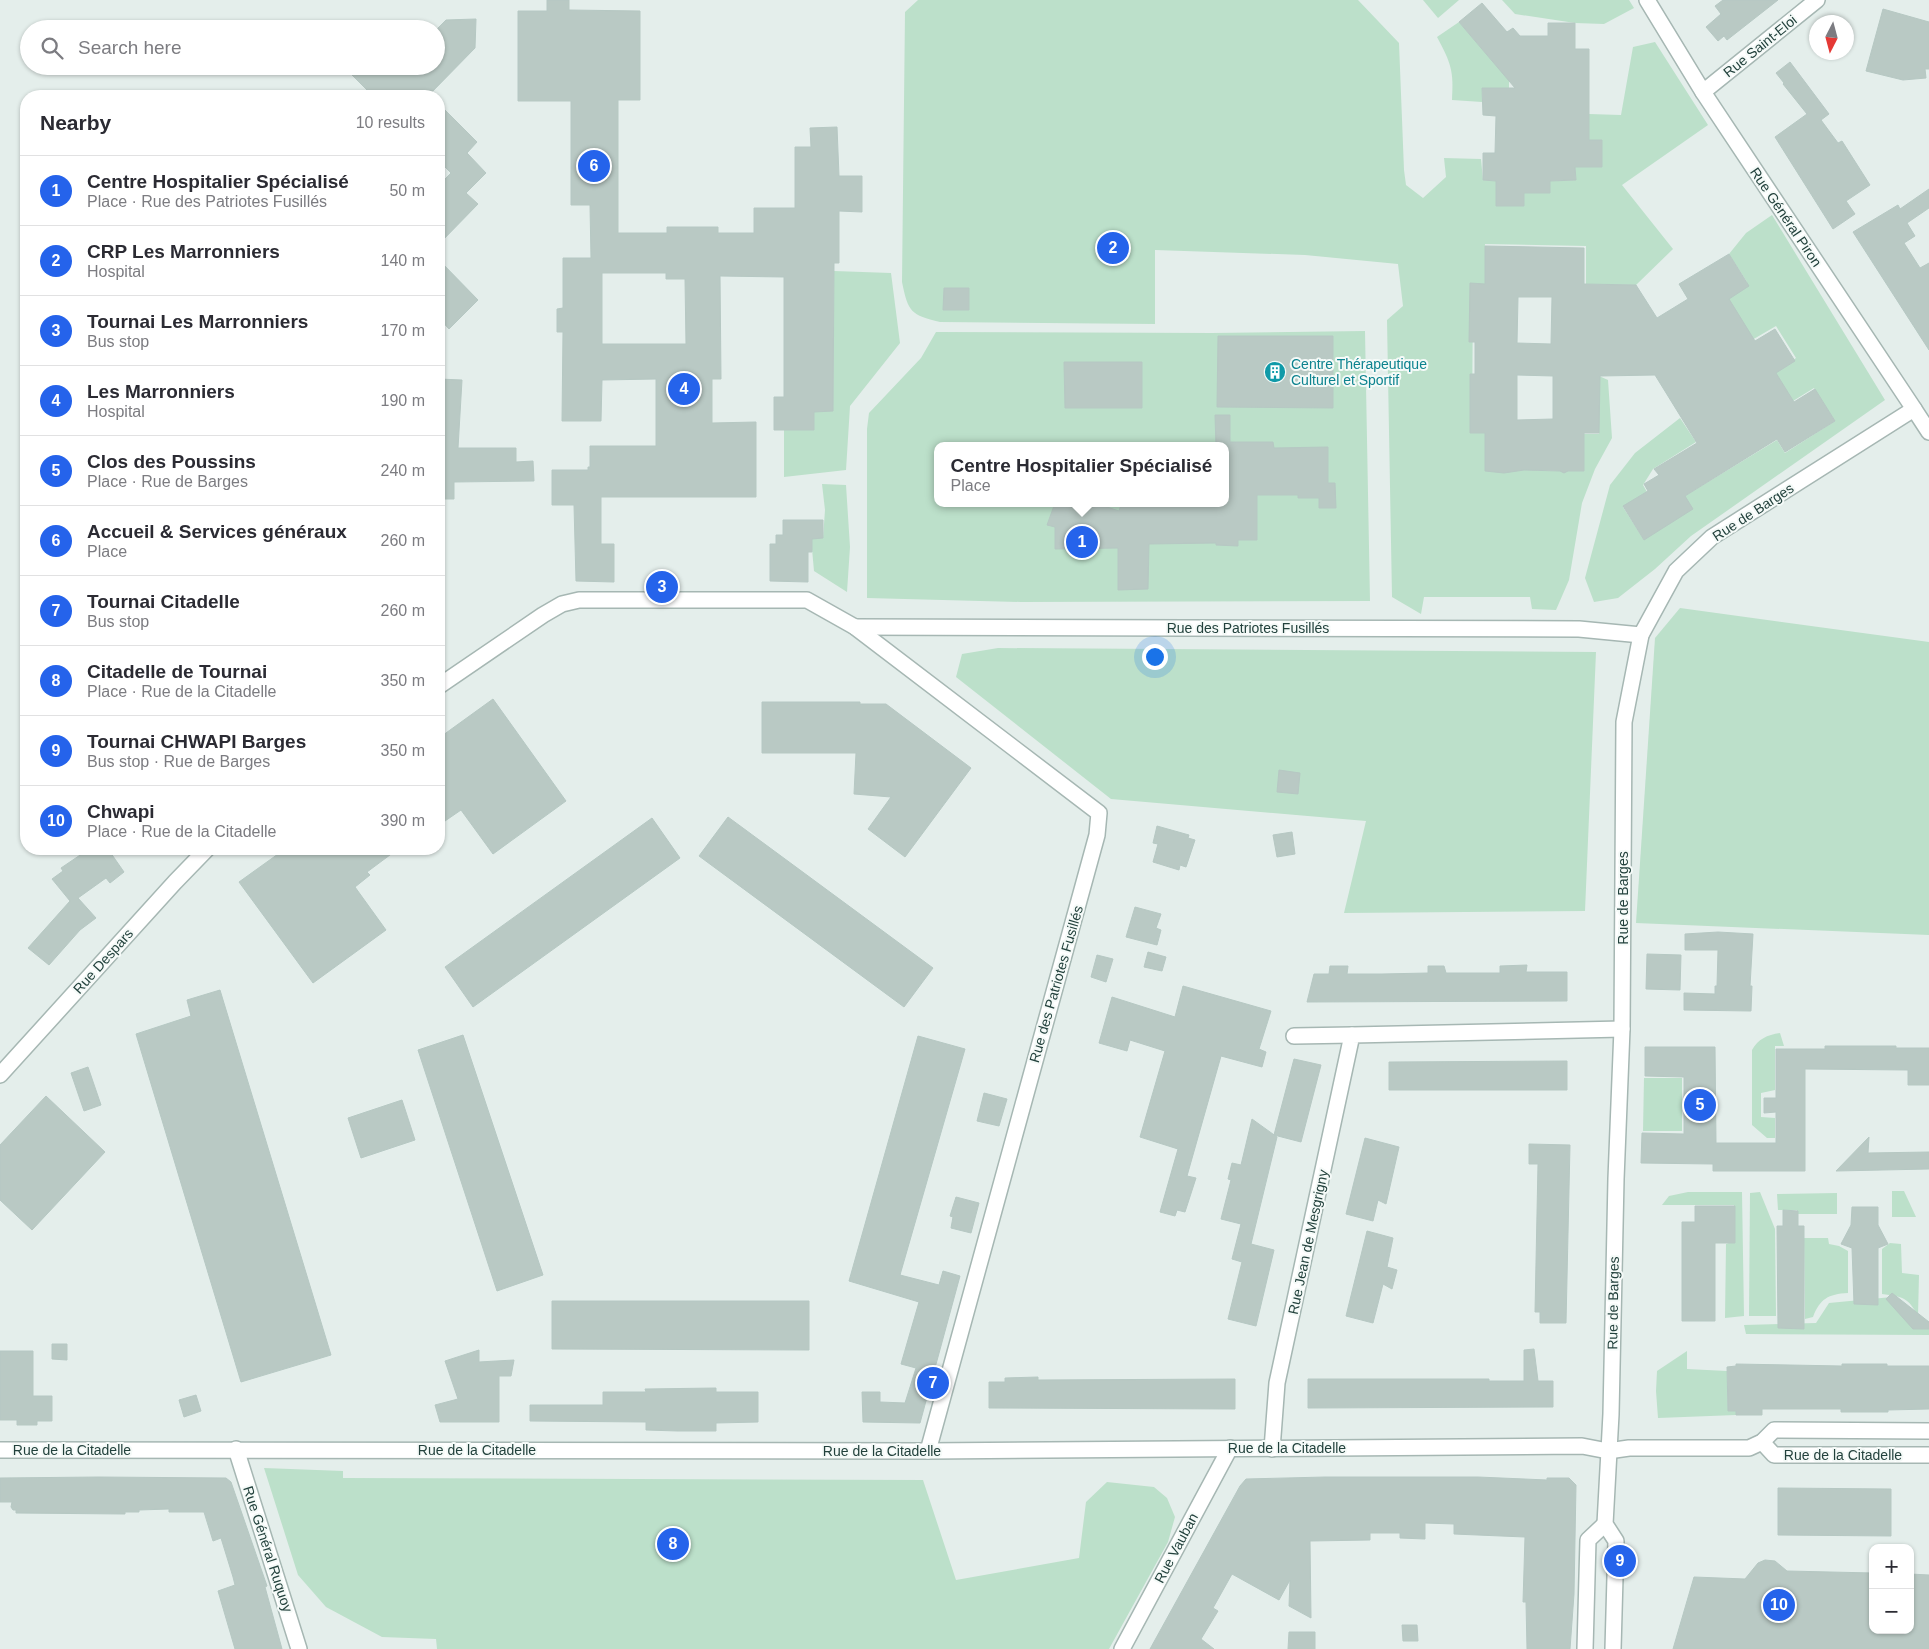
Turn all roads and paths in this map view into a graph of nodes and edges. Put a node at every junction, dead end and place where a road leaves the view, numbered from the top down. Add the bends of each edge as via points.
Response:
1 (1647, 0) edge
2 (1816, 0) edge
3 (1703, 92) junction
4 (1914, 409) junction
5 (1929, 432) edge
6 (855, 627) junction
7 (1641, 635) junction
8 (445, 682) edge
9 (201, 855) edge
10 (1622, 1029) junction
11 (1352, 1035) junction
12 (1294, 1036) dead end
13 (0, 1075) edge
14 (1929, 1431) edge
15 (1762, 1442) junction
16 (1230, 1448) junction
17 (1272, 1449) junction
18 (0, 1450) edge
19 (236, 1450) junction
20 (928, 1451) junction
21 (1608, 1451) junction
22 (1929, 1456) edge
23 (1605, 1524) junction
24 (299, 1649) edge
25 (1122, 1649) edge
26 (1585, 1649) edge
27 (1613, 1649) edge

1 - 3 street, Rue Général Piron
2 - 3 street, Rue Saint-Eloi
3 - 4 street, Rue Général Piron
4 - 5 street, Rue Général Piron
4 - 7 street, Rue de Barges via 1712,537 1676,570
6 - 7 street, Rue des Patriotes Fusillés via 1579,629
6 - 8 street, Rue des Patriotes Fusillés via 807,600 579,600 562,604 534,620
6 - 20 street, Rue des Patriotes Fusillés via 1099,813 1097,835
7 - 10 street, Rue de Barges via 1624,722
9 - 13 street, Rue Despars
10 - 11 street
10 - 21 street, Rue de Barges
11 - 12 street
11 - 17 street, Rue Jean de Mesgrigny via 1277,1383
14 - 15 street, Rue de la Citadelle via 1774,1430
15 - 21 street, Rue de la Citadelle via 1749,1448 1629,1448
15 - 22 street, Rue de la Citadelle via 1774,1454
16 - 17 street, Rue de la Citadelle
16 - 20 street, Rue de la Citadelle
16 - 25 street, Rue Vauban
17 - 21 street, Rue de la Citadelle via 1582,1446
18 - 19 street, Rue de la Citadelle
19 - 20 street, Rue de la Citadelle
19 - 24 street, Rue Général Ruquoy
21 - 23 street, Rue de Barges
23 - 26 street via 1588,1540
23 - 27 street via 1616,1541

